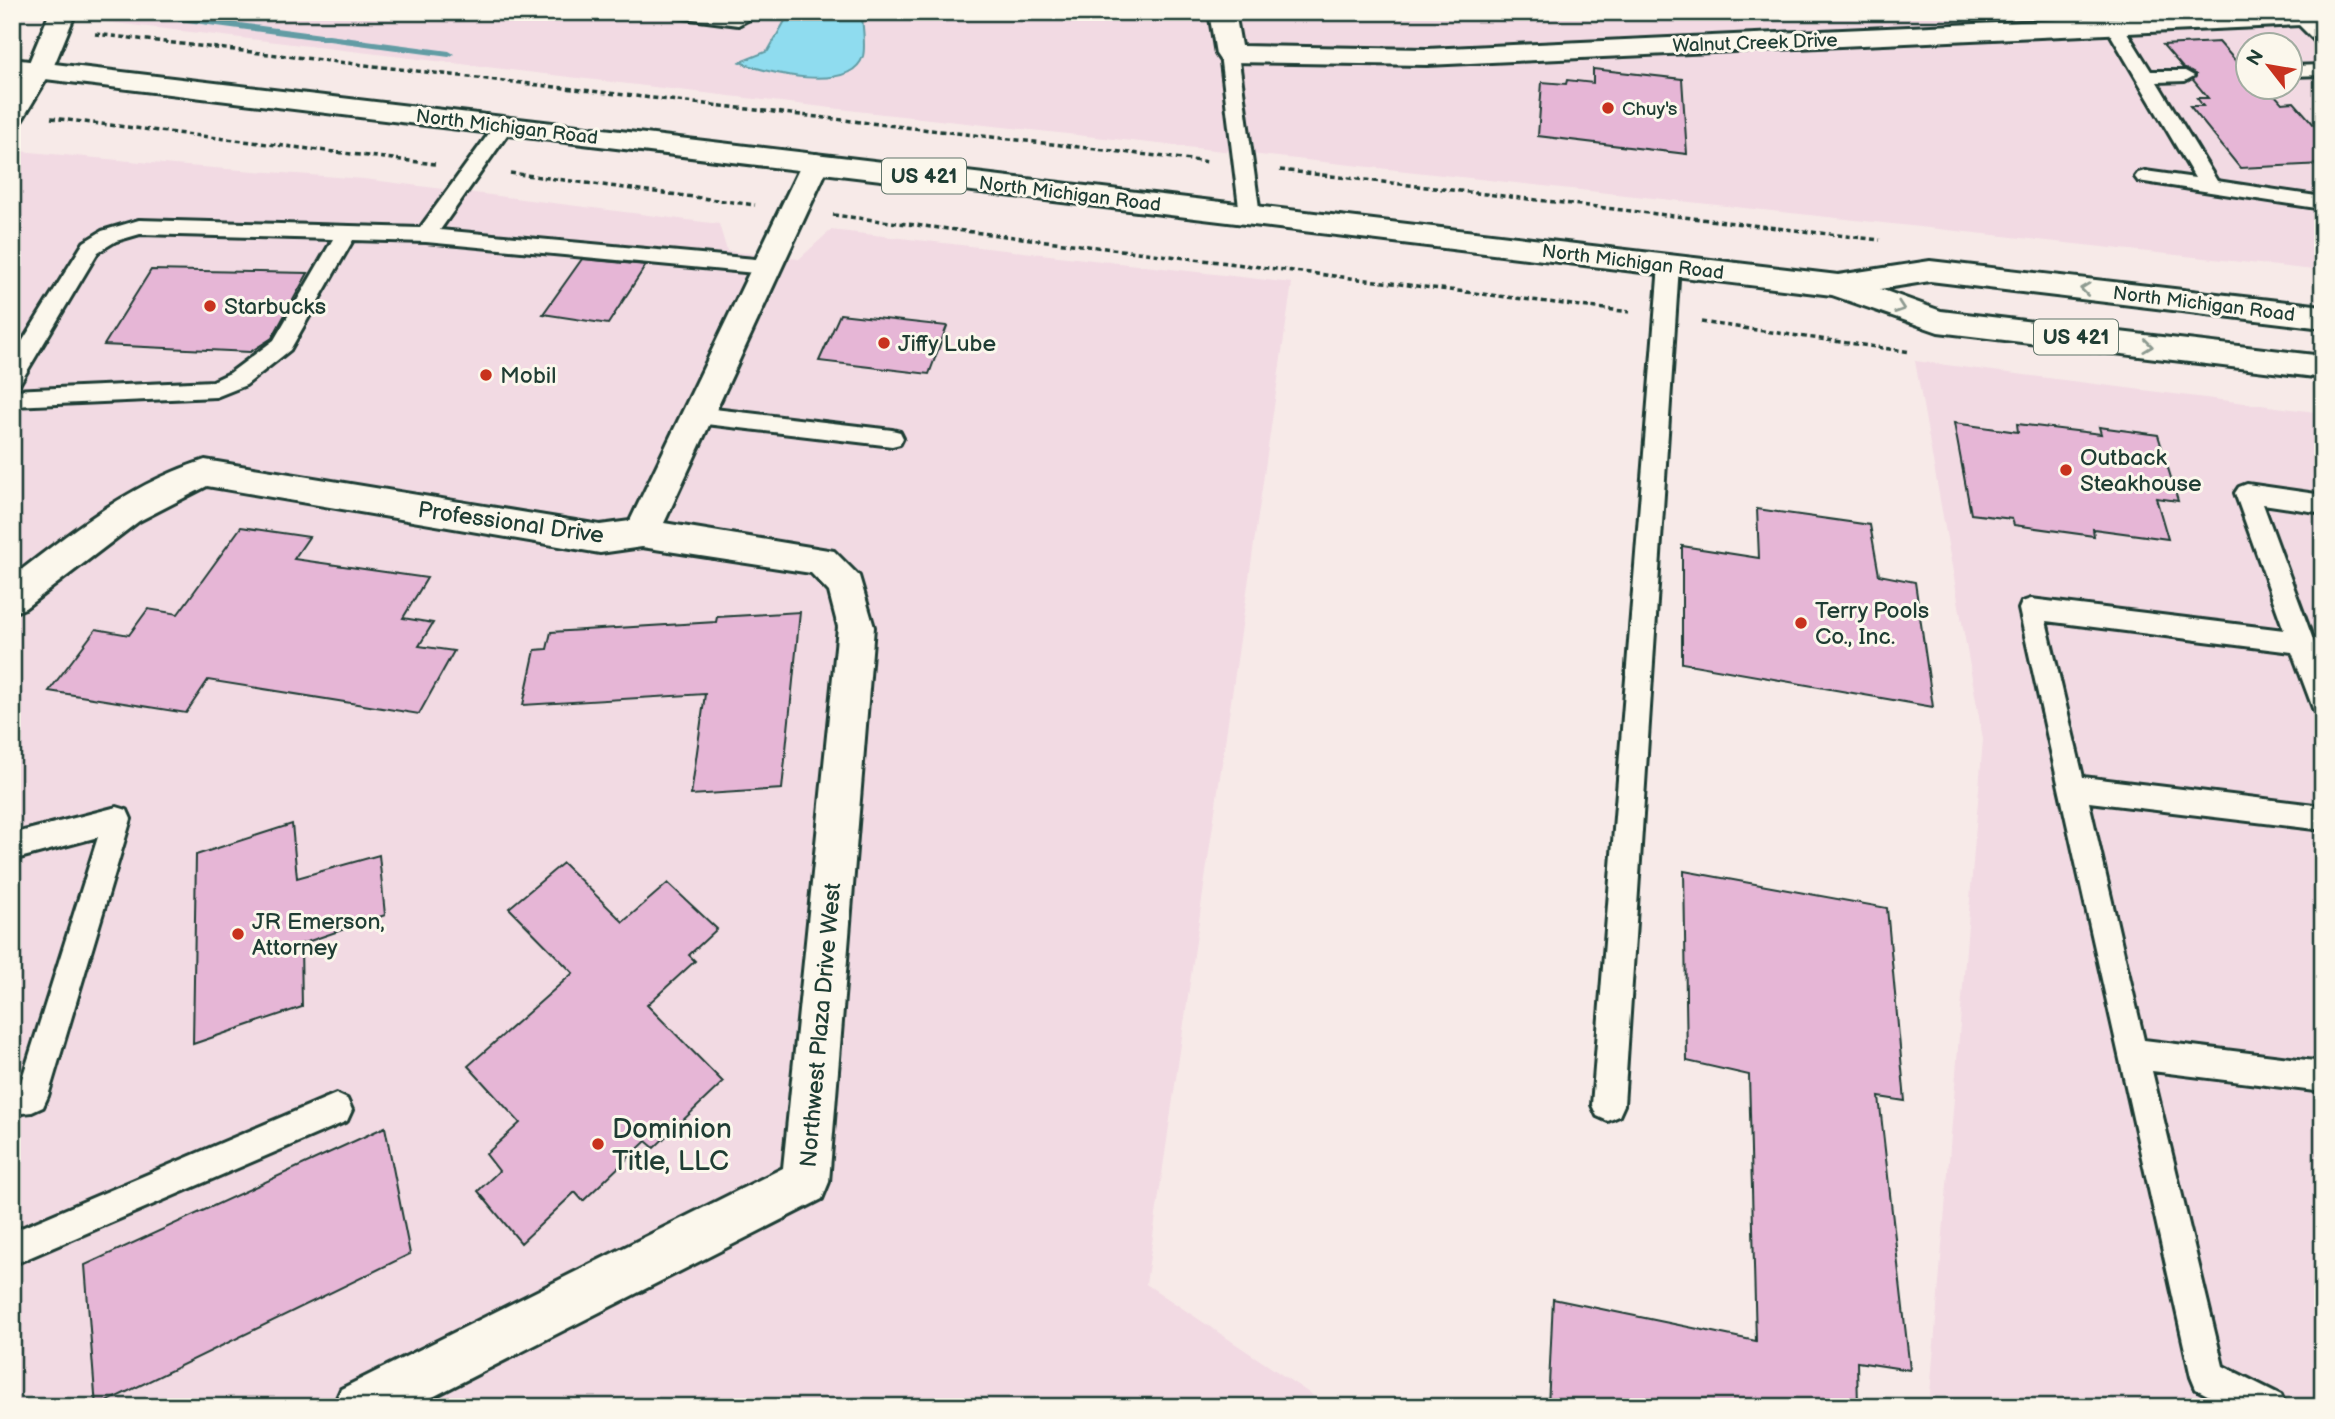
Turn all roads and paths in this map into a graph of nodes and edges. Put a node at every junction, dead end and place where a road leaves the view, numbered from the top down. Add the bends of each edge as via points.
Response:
1 (676, 12) edge
2 (753, 12) edge
3 (1222, 12) edge
4 (2312, 17) edge
5 (59, 21) edge
6 (2114, 25) junction
7 (2323, 39) edge
8 (1229, 54) junction
9 (26, 69) edge
10 (2323, 70) edge
11 (2304, 71) edge
12 (2185, 76) dead end
13 (2145, 77) junction
14 (12, 114) edge
15 (505, 125) junction
16 (816, 163) junction
17 (1244, 166) junction
18 (474, 168) junction
19 (2145, 177) dead end
20 (2210, 186) junction
21 (2323, 203) edge
22 (794, 210) junction
23 (1250, 215) junction
24 (347, 233) junction
25 (426, 235) junction
26 (1882, 240) dead end
27 (1669, 265) junction
28 (766, 267) junction
29 (1836, 285) junction
30 (1665, 317) junction
31 (2323, 317) edge
32 (1923, 354) dead end
33 (2323, 367) edge
34 (12, 377) edge
35 (12, 398) edge
36 (698, 415) junction
37 (892, 438) dead end
38 (2323, 504) edge
39 (642, 533) junction
40 (12, 598) edge
41 (2301, 643) junction
42 (2323, 703) edge
43 (2072, 788) junction
44 (2323, 818) edge
45 (12, 847) edge
46 (2133, 1054) junction
47 (2323, 1077) edge
48 (12, 1098) edge
49 (1608, 1105) dead end
50 (336, 1110) dead end
51 (12, 1249) edge
52 (359, 1407) edge
53 (2269, 1407) edge

1 - 2 lane via 738,20
3 - 8 street
4 - 6 street, Walnut Creek Drive
4 - 7 lane
5 - 9 street
5 - 17 path
6 - 8 street, Walnut Creek Drive via 1427,57
6 - 13 lane
8 - 17 lane
9 - 14 street
9 - 15 street, North Michigan Road / US 421
10 - 11 lane
12 - 13 lane
13 - 20 lane
14 - 18 path
15 - 16 street, North Michigan Road / US 421
15 - 18 lane
16 - 22 street
16 - 23 street, North Michigan Road / US 421
17 - 23 lane
17 - 26 path
18 - 22 path
18 - 25 lane
19 - 20 lane
20 - 21 lane
22 - 28 street
22 - 30 path
23 - 27 street, North Michigan Road / US 421
24 - 25 lane
24 - 34 lane via 139,227 109,236 91,247
24 - 35 lane via 282,345 238,379 216,389
25 - 28 lane
27 - 29 street, North Michigan Road / US 421
27 - 30 lane
28 - 36 street
31 -> 29 street, North Michigan Road / US 421 via 1930,271
29 -> 33 street, North Michigan Road / US 421 via 1938,321
30 - 32 path
30 - 49 lane
36 - 37 lane
36 - 39 street
38 - 41 lane via 2247,493
39 - 40 street, Professional Drive via 600,539 205,473 170,485 115,517
39 - 52 street, Northwest Plaza Drive West via 821,561 846,586 856,626 805,1182
41 - 42 lane
41 - 43 lane via 2031,609
43 - 44 lane
43 - 46 lane
45 - 48 lane via 117,819 32,1097
46 - 47 lane
46 - 53 lane via 2208,1377
50 - 51 lane

